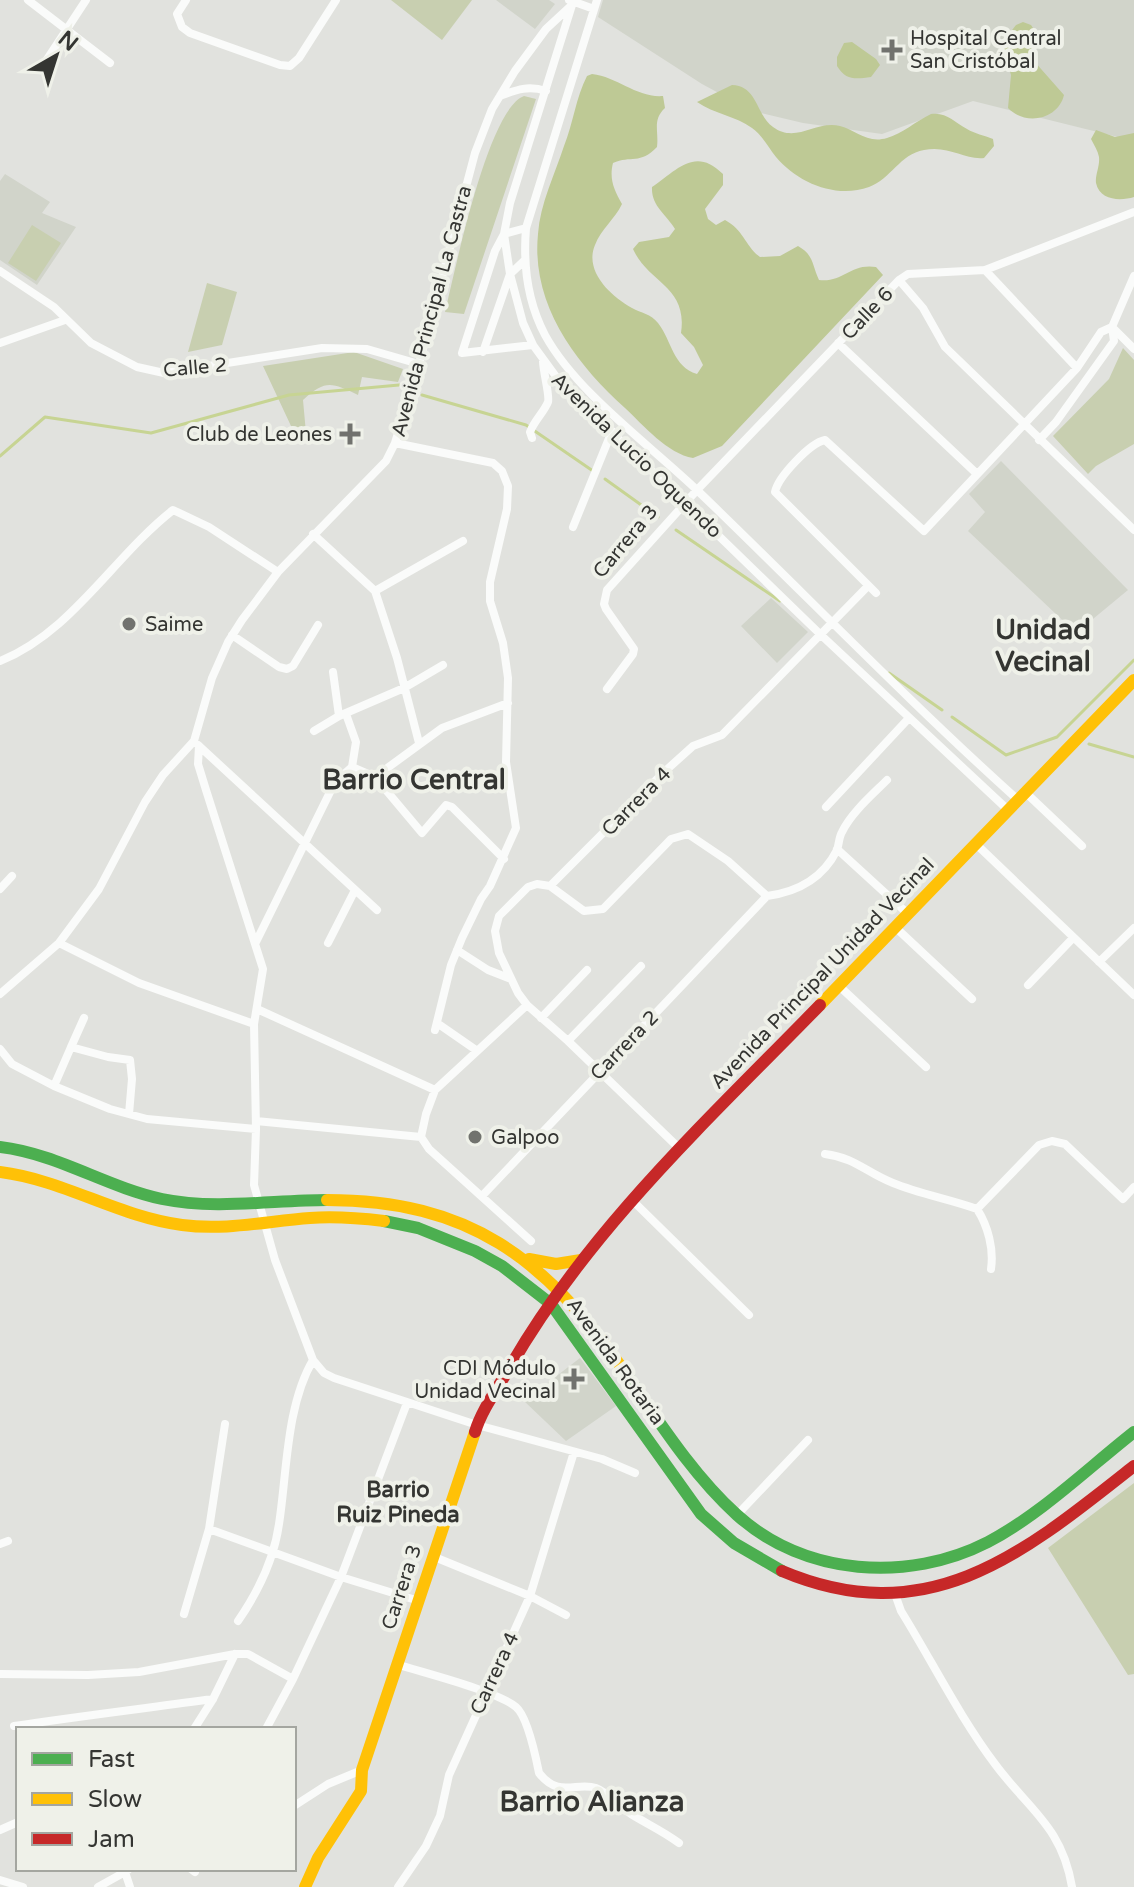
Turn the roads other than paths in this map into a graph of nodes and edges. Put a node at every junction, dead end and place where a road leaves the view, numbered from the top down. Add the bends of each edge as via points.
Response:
1 (28, 0) edge
2 (86, 0) edge
3 (186, 0) edge
4 (336, 0) edge
5 (572, 1) edge
6 (596, 5) edge
7 (65, 29) junction
8 (110, 63) dead end
9 (40, 70) dead end
10 (546, 91) junction
11 (499, 97) junction
12 (1134, 212) edge
13 (526, 228) junction
14 (504, 234) junction
15 (525, 260) junction
16 (985, 270) junction
17 (0, 271) edge
18 (510, 274) junction
19 (1134, 276) edge
20 (899, 280) junction
21 (65, 320) junction
22 (1112, 327) junction
23 (0, 343) edge
24 (838, 343) junction
25 (533, 345) junction
26 (1134, 349) edge
27 (483, 352) junction
28 (543, 361) junction
29 (419, 364) junction
30 (1077, 368) junction
31 (1023, 425) junction
32 (612, 431) junction
33 (532, 438) dead end
34 (1039, 440) junction
35 (395, 443) junction
36 (976, 473) junction
37 (697, 490) junction
38 (686, 502) junction
39 (1134, 515) edge
40 (1130, 526) edge
41 (573, 527) dead end
42 (313, 534) junction
43 (463, 541) dead end
44 (278, 572) junction
45 (868, 586) junction
46 (375, 591) junction
47 (876, 593) dead end
48 (832, 624) junction
49 (318, 625) dead end
50 (232, 635) junction
51 (821, 635) junction
52 (0, 661) edge
53 (443, 665) dead end
54 (333, 672) dead end
55 (1134, 680) edge
56 (404, 688) junction
57 (607, 689) dead end
58 (508, 703) junction
59 (342, 715) junction
60 (909, 718) junction
61 (314, 731) dead end
62 (419, 743) junction
63 (197, 744) junction
64 (352, 767) junction
65 (375, 777) junction
66 (887, 780) dead end
67 (1021, 795) junction
68 (826, 807) dead end
69 (1007, 809) junction
70 (975, 843) junction
71 (306, 844) junction
72 (1082, 846) dead end
73 (837, 849) junction
74 (504, 859) junction
75 (12, 876) dead end
76 (550, 886) junction
77 (0, 889) edge
78 (355, 890) junction
79 (767, 896) junction
80 (377, 910) dead end
81 (907, 913) junction
82 (894, 926) junction
83 (1134, 928) edge
84 (1073, 938) junction
85 (256, 942) junction
86 (59, 943) junction
87 (328, 943) dead end
88 (457, 950) junction
89 (1099, 962) junction
90 (641, 966) dead end
91 (587, 970) dead end
92 (511, 979) junction
93 (838, 985) junction
94 (1028, 985) dead end
95 (0, 994) edge
96 (1134, 995) edge
97 (972, 999) dead end
98 (527, 1005) junction
99 (257, 1009) junction
100 (84, 1018) dead end
101 (541, 1018) junction
102 (254, 1024) junction
103 (568, 1041) junction
104 (71, 1047) junction
105 (0, 1049) edge
106 (476, 1050) junction
107 (926, 1067) dead end
108 (599, 1070) junction
109 (54, 1086) junction
110 (435, 1090) junction
111 (129, 1114) junction
112 (256, 1125) junction
113 (421, 1137) junction
114 (0, 1147) edge
115 (680, 1149) junction
116 (825, 1154) dead end
117 (0, 1172) edge
118 (1134, 1187) edge
119 (482, 1196) junction
120 (633, 1201) junction
121 (977, 1209) junction
122 (531, 1241) dead end
123 (520, 1255) junction
124 (581, 1260) junction
125 (991, 1269) dead end
126 (562, 1291) junction
127 (551, 1304) junction
128 (749, 1315) dead end
129 (313, 1360) junction
130 (407, 1403) junction
131 (225, 1424) dead end
132 (477, 1425) junction
133 (1134, 1432) edge
134 (808, 1440) dead end
135 (574, 1452) junction
136 (1134, 1466) edge
137 (632, 1471) dead end
138 (737, 1515) junction
139 (209, 1529) junction
140 (273, 1552) junction
141 (432, 1556) junction
142 (341, 1577) junction
143 (895, 1594) junction
144 (530, 1596) junction
145 (419, 1601) junction
146 (184, 1614) dead end
147 (566, 1615) dead end
148 (238, 1621) dead end
149 (235, 1654) junction
150 (396, 1664) junction
151 (0, 1674) edge
152 (293, 1679) junction
153 (486, 1693) junction
154 (213, 1699) junction
155 (14, 1726) dead end
156 (195, 1727) edge
157 (267, 1727) edge
158 (362, 1770) junction
159 (296, 1805) edge
160 (679, 1843) dead end
161 (125, 1871) edge
162 (0, 1880) edge
163 (23, 1887) edge
164 (98, 1887) edge
165 (305, 1887) edge
166 (398, 1887) edge
167 (1072, 1887) edge

1 - 7 street
2 - 7 street
3 - 4 street via 177,14 190,33 290,66
5 - 6 street
5 - 10 street, Avenida Lucio Oquendo
5 - 11 street, Avenida Principal La Castra
6 - 13 street, Avenida Lucio Oquendo
7 - 8 street
7 - 9 street
10 - 11 street via 522,88
10 - 14 street, Avenida Lucio Oquendo
11 - 29 street, Avenida Principal La Castra via 471,166
12 - 16 street, Calle 6
13 - 14 street
13 - 15 street, Avenida Lucio Oquendo
14 - 18 street, Avenida Lucio Oquendo
14 - 27 street via 462,353
15 - 18 street
15 - 37 street, Avenida Lucio Oquendo via 533,307 558,356
16 - 20 street, Calle 6 via 908,274
16 - 30 street
17 - 21 street, Calle 2
18 - 25 street, Avenida Lucio Oquendo
18 - 27 street
19 - 22 street
20 - 24 street, Calle 6
20 - 31 street via 945,347
21 - 23 street
21 - 29 street, Calle 2 via 109,354 164,373 322,348 367,349
22 - 26 street
22 - 30 street via 1101,332
22 - 34 street via 1114,341
24 - 36 street
24 - 37 street, Calle 6
25 - 27 street
25 - 28 street, Avenida Lucio Oquendo
28 - 32 street, Avenida Lucio Oquendo
28 - 33 street via 550,396 534,421
29 - 35 street, Avenida Principal La Castra
30 - 31 street
31 - 34 street
31 - 36 street
32 - 38 street, Avenida Lucio Oquendo
32 - 41 street
34 - 40 street
35 - 42 street, Avenida Principal La Castra via 381,467
35 - 58 street via 493,463 502,471 507,509 490,601 506,661
36 - 45 street via 924,531 825,440 816,442 775,492
37 - 38 street
37 - 48 street, Avenida Lucio Oquendo
38 - 51 street, Avenida Lucio Oquendo
38 - 57 street, Carrera 3 via 607,590 604,604 634,649
39 - 40 street
42 - 44 street, Avenida Principal La Castra
42 - 46 street
43 - 46 street
44 - 50 street, Avenida Principal La Castra
44 - 52 street via 173,510 70,613 33,644
45 - 47 street
45 - 48 street
46 - 56 street
48 - 51 street
48 - 67 street, Avenida Lucio Oquendo
49 - 50 street via 287,669
50 - 63 street, Avenida Principal La Castra via 212,678
51 - 60 street, Avenida Lucio Oquendo
51 - 76 street, Carrera 4 via 722,735 693,746 663,773
53 - 56 street
54 - 59 street
55 - 67 main road, Avenida Principal Unidad Vecinal
56 - 59 street
56 - 62 street
58 - 62 street via 457,720
58 - 74 street via 506,762 516,828
59 - 61 street
59 - 64 street via 356,742
60 - 68 street
60 - 69 street, Avenida Lucio Oquendo
62 - 65 street
63 - 71 street
63 - 85 street via 198,764
63 - 86 street, Avenida Principal La Castra via 163,775 99,889
64 - 65 street
64 - 71 street via 335,782
65 - 74 street via 422,833 446,805
66 - 73 street via 849,821
67 - 69 main road, Avenida Principal Unidad Vecinal
67 - 72 street, Avenida Lucio Oquendo
69 - 70 main road, Avenida Principal Unidad Vecinal
70 - 81 main road, Avenida Principal Unidad Vecinal
70 - 84 street
71 - 78 street
71 - 85 street
73 - 79 street via 819,875 795,891
73 - 81 street
74 - 88 street
75 - 77 street
76 - 79 street via 584,911 603,909 671,839 688,834
76 - 92 street, Carrera 4 via 528,887 499,916 499,953
78 - 80 street
78 - 87 street
79 - 108 street, Carrera 2
81 - 82 main road, Avenida Principal Unidad Vecinal
82 - 93 main road, Avenida Principal Unidad Vecinal
82 - 97 street
83 - 89 street
84 - 89 street
84 - 94 street
85 - 99 street via 263,969
86 - 95 street, Avenida Principal La Castra
86 - 102 street via 139,983
88 - 92 street
88 - 106 street via 436,1027
89 - 96 street
90 - 103 street
91 - 101 street
92 - 98 street, Carrera 4
93 - 107 street
93 - 115 main road, Avenida Principal Unidad Vecinal
98 - 101 street, Carrera 4
98 - 106 street
99 - 102 street
99 - 110 street
100 - 104 street
101 - 103 street, Carrera 4
102 - 112 street
103 - 108 street, Carrera 4
104 - 109 street
104 - 111 street via 130,1060
105 - 109 street via 12,1064
106 - 110 street
108 - 115 street, Carrera 4
108 - 119 street, Carrera 2
109 - 111 street
110 - 113 street
111 - 112 street
112 - 113 street
112 - 129 street via 254,1185 267,1237
113 - 119 street
114 - 123 main road, Avenida Rotaria via 67,1161 136,1190 189,1203 349,1199 408,1206 456,1220
115 - 120 main road, Avenida Principal Unidad Vecinal
116 - 121 street via 845,1157 919,1193
117 - 127 main road, Avenida Rotaria via 36,1177 183,1225 327,1217 423,1230 487,1255
118 - 121 street via 1123,1199 1065,1144 1052,1141 1039,1145
119 - 122 street
120 - 124 main road, Avenida Principal Unidad Vecinal
120 - 128 street
121 - 125 street via 990,1244
123 - 124 main road via 547,1263
123 - 126 main road, Avenida Rotaria
124 - 126 main road, Avenida Principal Unidad Vecinal
126 - 127 main road, Avenida Principal Unidad Vecinal
126 - 138 main road, Avenida Rotaria via 694,1468
127 - 132 main road, Carrera 3
127 - 143 main road, Avenida Rotaria via 701,1514 722,1535 793,1577
129 - 130 street via 334,1378
129 - 140 street via 297,1400
130 - 132 street
130 - 142 street
131 - 139 street
132 - 135 street
132 - 141 main road, Carrera 3
133 - 138 main road, Avenida Rotaria via 991,1540 915,1567 865,1568 818,1560
134 - 138 street
135 - 137 street
135 - 144 street, Carrera 4
136 - 143 main road, Avenida Rotaria via 1007,1559 943,1587
139 - 140 street
139 - 146 street
140 - 142 street
140 - 148 street via 259,1591
141 - 144 street
141 - 145 main road, Carrera 3
142 - 145 street
142 - 152 street
143 - 167 street via 995,1765 1049,1825 1062,1848
144 - 147 street
144 - 153 street, Carrera 4
145 - 150 main road, Carrera 3
149 - 151 street via 139,1672
149 - 152 street via 248,1654
149 - 154 street
150 - 153 street
150 - 158 main road, Carrera 3
152 - 157 street
153 - 160 street via 517,1708 543,1779 556,1786 600,1789
153 - 166 street, Carrera 4 via 449,1775 440,1816
154 - 155 street
154 - 156 street
158 - 159 street
158 - 165 main road, Carrera 3 via 361,1791
161 - 164 street
162 - 163 street

